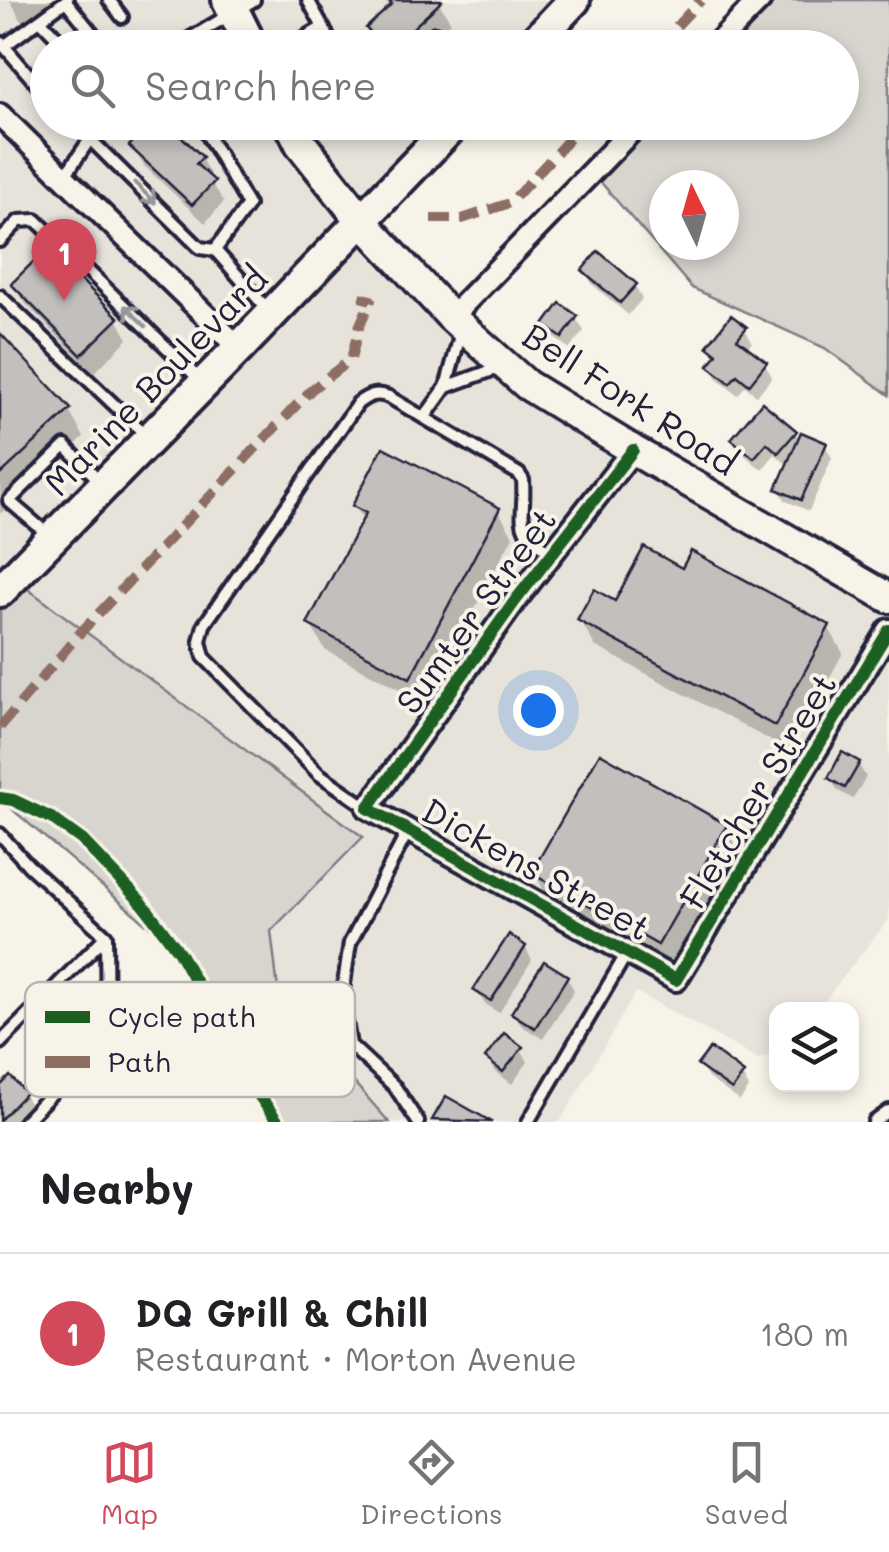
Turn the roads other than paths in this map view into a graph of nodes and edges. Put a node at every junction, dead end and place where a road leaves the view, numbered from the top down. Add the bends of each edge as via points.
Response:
1 (67, 0) edge
2 (109, 0) edge
3 (308, 0) edge
4 (574, 0) edge
5 (760, 0) edge
6 (239, 4) edge
7 (122, 17) dead end
8 (40, 20) junction
9 (323, 27) junction
10 (50, 30) edge
11 (90, 30) edge
12 (201, 30) edge
13 (247, 30) edge
14 (318, 30) edge
15 (325, 30) edge
16 (546, 30) edge
17 (731, 30) edge
18 (2, 44) edge
19 (30, 76) edge
20 (0, 114) edge
21 (89, 140) edge
22 (91, 140) edge
23 (210, 140) edge
24 (299, 140) edge
25 (439, 140) edge
26 (624, 140) edge
27 (64, 177) junction
28 (362, 221) junction
29 (0, 240) edge
30 (215, 250) junction
31 (0, 296) edge
32 (272, 314) junction
33 (457, 322) junction
34 (240, 348) junction
35 (506, 365) junction
36 (204, 384) junction
37 (446, 387) junction
38 (424, 418) junction
39 (150, 439) junction
40 (634, 450) junction
41 (104, 485) junction
42 (5, 504) edge
43 (52, 538) junction
44 (553, 553) junction
45 (4, 578) edge
46 (889, 598) edge
47 (889, 630) edge
48 (368, 808) junction
49 (408, 830) junction
50 (0, 834) edge
51 (106, 936) junction
52 (627, 953) junction
53 (676, 980) joint
54 (60, 982) edge
55 (107, 982) edge
56 (344, 982) edge
57 (25, 1018) edge
58 (0, 1043) edge
59 (355, 1050) edge
60 (48, 1097) edge
61 (889, 1111) edge
62 (24, 1122) edge
63 (418, 1122) edge
64 (528, 1122) edge
65 (874, 1122) edge

1 - 8 lane
1 - 11 lane
2 - 7 lane
3 - 9 lane
4 - 16 main road
5 - 17 street
6 - 12 lane
6 - 13 main road
8 - 10 lane
8 - 18 lane
9 - 14 lane
9 - 15 lane
18 - 19 lane
20 - 27 street
21 - 27 lane
22 -> 30 lane via 200,248
23 - 30 lane via 248,205
24 - 28 main road
25 - 28 main road, Marine Boulevard
26 - 33 street
27 - 34 street
28 - 32 main road, Marine Boulevard
28 - 33 main road, Bell Fork Road
36 -> 29 lane via 36,220 19,221
30 - 32 lane
31 - 39 lane
32 - 34 main road, Marine Boulevard
33 - 35 main road, Bell Fork Road
33 - 37 lane
34 - 36 main road, Marine Boulevard
35 - 37 lane
35 - 40 main road, Bell Fork Road
36 - 39 main road, Marine Boulevard
37 - 38 lane
38 - 44 lane via 524,480 525,534
38 - 48 lane via 378,393 358,404 204,624 200,641 204,657 319,774
39 - 41 main road, Marine Boulevard
40 - 44 street, Sumter Street
40 - 46 main road, Bell Fork Road
41 - 42 lane via 64,446
41 - 43 main road, Marine Boulevard
42 - 43 lane
43 - 45 main road, Marine Boulevard
44 - 48 street, Sumter Street
47 - 53 street, Fletcher Street
48 - 49 street, Dickens Street
49 - 52 street, Dickens Street
49 - 56 lane via 350,944
50 - 51 lane
51 - 54 lane
51 - 55 lane
52 - 53 street, Dickens Street
52 - 64 lane
57 - 58 lane
59 - 63 lane via 395,1086
60 - 62 lane
61 - 65 lane

